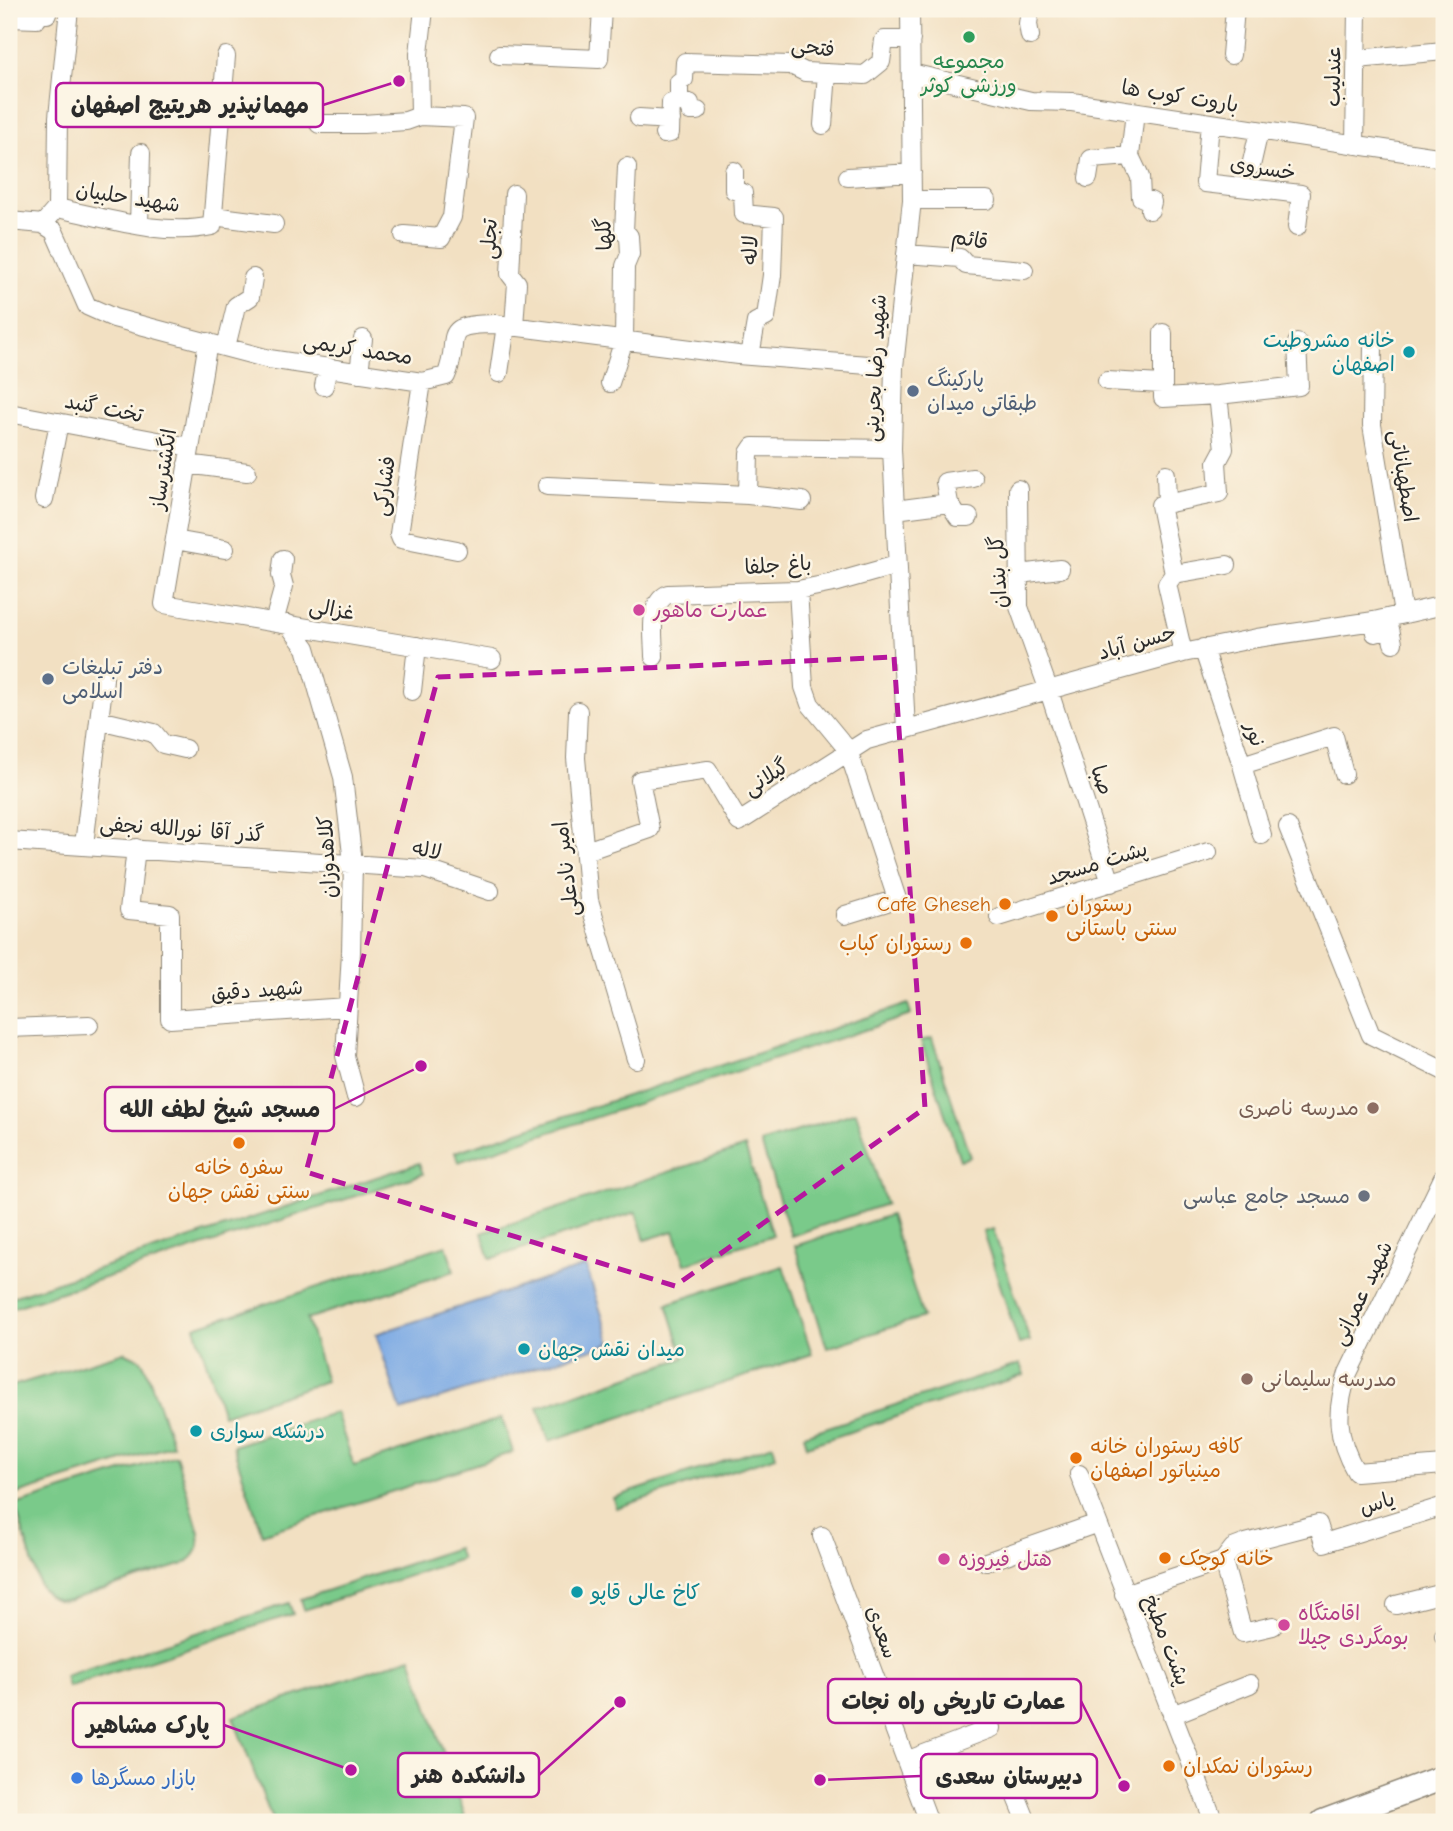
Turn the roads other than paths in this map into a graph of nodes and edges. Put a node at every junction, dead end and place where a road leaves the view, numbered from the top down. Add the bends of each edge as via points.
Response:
1 (47, 9) edge
2 (69, 9) edge
3 (424, 9) edge
4 (602, 9) edge
5 (910, 9) edge
6 (1030, 9) edge
7 (1235, 9) edge
8 (1356, 9) edge
9 (9, 18) edge
10 (1030, 36) dead end
11 (911, 40) junction
12 (1444, 51) edge
13 (499, 55) dead end
14 (1231, 55) dead end
15 (226, 56) dead end
16 (1357, 59) junction
17 (827, 73) junction
18 (911, 73) junction
19 (679, 101) junction
20 (698, 111) dead end
21 (1135, 112) junction
22 (420, 116) junction
23 (639, 118) dead end
24 (1210, 123) junction
25 (319, 124) dead end
26 (823, 125) dead end
27 (1259, 131) junction
28 (1355, 145) junction
29 (141, 153) dead end
30 (1130, 156) junction
31 (1444, 158) edge
32 (1251, 166) dead end
33 (627, 167) dead end
34 (734, 172) dead end
35 (912, 173) junction
36 (848, 177) dead end
37 (1088, 178) dead end
38 (514, 194) dead end
39 (912, 200) junction
40 (987, 200) dead end
41 (57, 208) junction
42 (1150, 210) dead end
43 (9, 213) edge
44 (9, 221) edge
45 (213, 221) junction
46 (274, 223) dead end
47 (43, 224) junction
48 (139, 225) junction
49 (1297, 227) dead end
50 (404, 235) dead end
51 (906, 254) junction
52 (1024, 270) dead end
53 (253, 278) dead end
54 (510, 326) junction
55 (1163, 333) dead end
56 (363, 339) dead end
57 (624, 340) junction
58 (208, 342) junction
59 (1297, 343) dead end
60 (1373, 344) dead end
61 (226, 347) junction
62 (750, 356) junction
63 (328, 367) junction
64 (894, 367) junction
65 (359, 373) junction
66 (499, 373) dead end
67 (1107, 381) dead end
68 (422, 382) junction
69 (610, 383) dead end
70 (1162, 384) junction
71 (324, 386) dead end
72 (1218, 395) junction
73 (9, 413) edge
74 (59, 422) junction
75 (892, 449) junction
76 (189, 456) junction
77 (247, 472) dead end
78 (1166, 474) dead end
79 (973, 478) dead end
80 (547, 485) dead end
81 (1018, 489) dead end
82 (747, 495) junction
83 (44, 499) dead end
84 (802, 500) dead end
85 (1167, 502) junction
86 (949, 503) junction
87 (895, 510) junction
88 (969, 517) dead end
89 (175, 540) junction
90 (225, 549) dead end
91 (457, 550) dead end
92 (284, 559) dead end
93 (897, 565) junction
94 (1227, 565) dead end
95 (1060, 569) dead end
96 (1019, 574) junction
97 (1174, 574) junction
98 (798, 590) junction
99 (164, 604) joint
100 (1444, 605) edge
101 (1403, 614) junction
102 (1374, 621) junction
103 (281, 623) junction
104 (1393, 643) dead end
105 (417, 646) junction
106 (1203, 648) junction
107 (1183, 653) junction
108 (654, 657) dead end
109 (492, 659) dead end
110 (104, 679) dead end
111 (412, 691) dead end
112 (1049, 691) junction
113 (578, 711) dead end
114 (99, 720) junction
115 (906, 730) junction
116 (185, 749) dead end
117 (848, 750) junction
118 (1242, 765) junction
119 (1344, 774) dead end
120 (1288, 827) dead end
121 (1262, 835) dead end
122 (9, 841) edge
123 (84, 845) junction
124 (136, 848) junction
125 (586, 851) junction
126 (1208, 852) dead end
127 (353, 863) junction
128 (1111, 883) junction
129 (490, 891) dead end
130 (845, 915) dead end
131 (999, 917) dead end
132 (347, 1007) junction
133 (89, 1025) dead end
134 (9, 1028) edge
135 (636, 1059) dead end
136 (1444, 1071) edge
137 (356, 1097) dead end
138 (1444, 1176) edge
139 (1444, 1465) edge
140 (1079, 1474) dead end
141 (1444, 1506) edge
142 (1098, 1523) junction
143 (822, 1536) dead end
144 (986, 1562) dead end
145 (1223, 1562) junction
146 (1124, 1594) junction
147 (1444, 1595) edge
148 (1396, 1605) dead end
149 (1273, 1626) dead end
150 (1251, 1684) dead end
151 (1172, 1715) junction
152 (992, 1728) dead end
153 (906, 1761) junction
154 (1444, 1777) edge
155 (1012, 1785) dead end
156 (929, 1822) edge
157 (1027, 1822) edge
158 (1214, 1822) edge
159 (1323, 1822) edge

1 - 9 street via 47,14 38,12 37,19
2 - 41 street via 58,117
3 - 22 street
4 - 13 street via 599,59
5 - 11 street, شهید رضا بحرینی
6 - 10 street
7 - 14 street
8 - 16 street, عندلیب
11 - 17 street, فتحی via 884,40 881,62 865,75
11 - 18 street, شهید رضا بحرینی
12 - 16 street
15 - 45 street
16 - 28 street, عندلیب
17 - 19 street, فتحی via 805,72 791,65 684,62
17 - 26 street
18 - 21 street, باروت کوب ها via 1031,101
18 - 35 street, شهید رضا بحرینی
19 - 20 street via 690,103 690,111
19 - 23 street via 671,103 667,127
21 - 24 street, باروت کوب ها
21 - 30 street
22 - 25 street via 406,121
22 - 50 street via 464,118 453,217 441,238
24 - 27 street, باروت کوب ها
24 - 49 street, خسروی via 1205,183 1301,194
27 - 28 street, باروت کوب ها
27 - 32 street
28 - 31 street, باروت کوب ها
29 - 48 street
30 - 37 street via 1091,159
30 - 42 street via 1140,177 1142,197 1152,202
33 - 57 street, گلها via 624,231 629,236 630,254 625,266
34 - 62 street, لاله via 734,190 743,194 744,214 774,217 766,317 755,322
35 - 36 street
35 - 39 street, شهید رضا بحرینی
38 - 54 street, تجلی via 510,274 517,283
39 - 40 street
39 - 51 street, شهید رضا بحرینی
41 - 47 street, شهید حلبیان
41 - 48 street, شهید حلبیان
43 - 44 street
44 - 47 street
45 - 46 street, شهید حلبیان
45 - 48 street, شهید حلبیان via 197,230
47 - 58 street, محمد کریمی via 54,231 87,306 114,318
51 - 52 street, قائم
51 - 64 street, شهید رضا بحرینی
53 - 61 street via 250,297 236,306
54 - 57 street, محمد کریمی
54 - 66 street, تجلی
54 - 68 street, محمد کریمی via 470,324 459,329 452,337 446,376
55 - 70 street
56 - 65 street
57 - 62 street, محمد کریمی
57 - 69 street, گلها
58 - 61 street, محمد کریمی
58 - 76 street, انگشترساز
59 - 72 street via 1299,386
60 - 101 street, اصطهباناتی via 1372,425
61 - 63 street, محمد کریمی via 269,359
62 - 64 street, محمد کریمی
63 - 65 street, محمد کریمی
63 - 71 street
64 - 75 street, شهید رضا بحرینی
65 - 68 street, محمد کریمی
67 - 70 street via 1130,374
68 - 91 street, فشارکی via 399,534 401,539
70 - 72 street via 1163,398
72 - 85 street via 1224,449 1217,462 1219,493
73 - 74 street, تخت گنبد
74 - 76 street, تخت گنبد
74 - 83 street
75 - 82 street via 753,447
75 - 87 street, شهید رضا بحرینی
76 - 77 street, تخت گنبد
76 - 89 street, انگشترساز
78 - 85 street
79 - 86 street via 945,482
80 - 82 street
81 - 96 street, گل بندان
82 - 84 street
85 - 97 street via 1160,505
86 - 87 street
86 - 88 street via 958,517
87 - 93 street, شهید رضا بحرینی
89 - 90 street
89 - 99 street, انگشترساز
92 - 103 street
93 - 98 street, باغ جلفا
93 - 115 street, شهید رضا بحرینی
94 - 97 street
95 - 96 street
96 - 112 street, گل بندان via 1019,607
97 - 107 street via 1167,584
98 - 108 street, باغ جلفا via 668,594 654,609
98 - 117 street via 804,687 810,704
99 - 103 street, غزالی
100 - 101 street, حسن آباد
101 - 102 street, حسن آباد
102 - 104 street via 1375,633 1390,629
102 - 106 street, حسن آباد
103 - 105 street, غزالی
103 - 127 street, کلاهدوزان via 306,648 343,777
105 - 109 street, غزالی
105 - 111 street
106 - 107 street, حسن آباد
106 - 118 street, نور
107 - 112 street, حسن آباد
110 - 114 street
112 - 115 street, حسن آباد
112 - 128 street, صبا
113 - 125 street, امیر نادعلی via 576,758
114 - 116 street via 154,733 163,744
114 - 123 street
115 - 117 street, حسن آباد
117 - 125 street, گیلانی via 739,822 708,770 640,780 650,829
117 - 130 street via 897,899
118 - 119 street via 1334,736
118 - 121 street, نور
120 - 136 street via 1371,1035
122 - 123 street, گذر آقا نورالله نجفی
123 - 124 street, گذر آقا نورالله نجفی
124 - 127 street, گذر آقا نورالله نجفی
124 - 132 street, شهید دقیق via 129,910 170,914 170,1019
125 - 135 street, امیر نادعلی via 589,900
126 - 128 street, پشت مسجد
127 - 129 street, لاله via 425,869
127 - 132 street, کلاهدوزان
128 - 131 street, پشت مسجد
132 - 137 street, کلاهدوزان via 345,1056
133 - 134 street
138 - 139 street, شهید عمرانی via 1348,1373 1339,1417 1341,1437 1356,1472
140 - 142 street, پشت مطبخ
141 - 145 street, یاس via 1324,1543 1318,1524 1233,1548
142 - 144 street
142 - 146 street, پشت مطبخ
143 - 153 street, سعدی
145 - 146 street
145 - 149 street via 1243,1633
146 - 151 street, پشت مطبخ
147 - 148 street
150 - 151 street
151 - 158 street, پشت مطبخ
152 - 153 street
153 - 156 street, سعدی
154 - 159 main road
155 - 157 street

